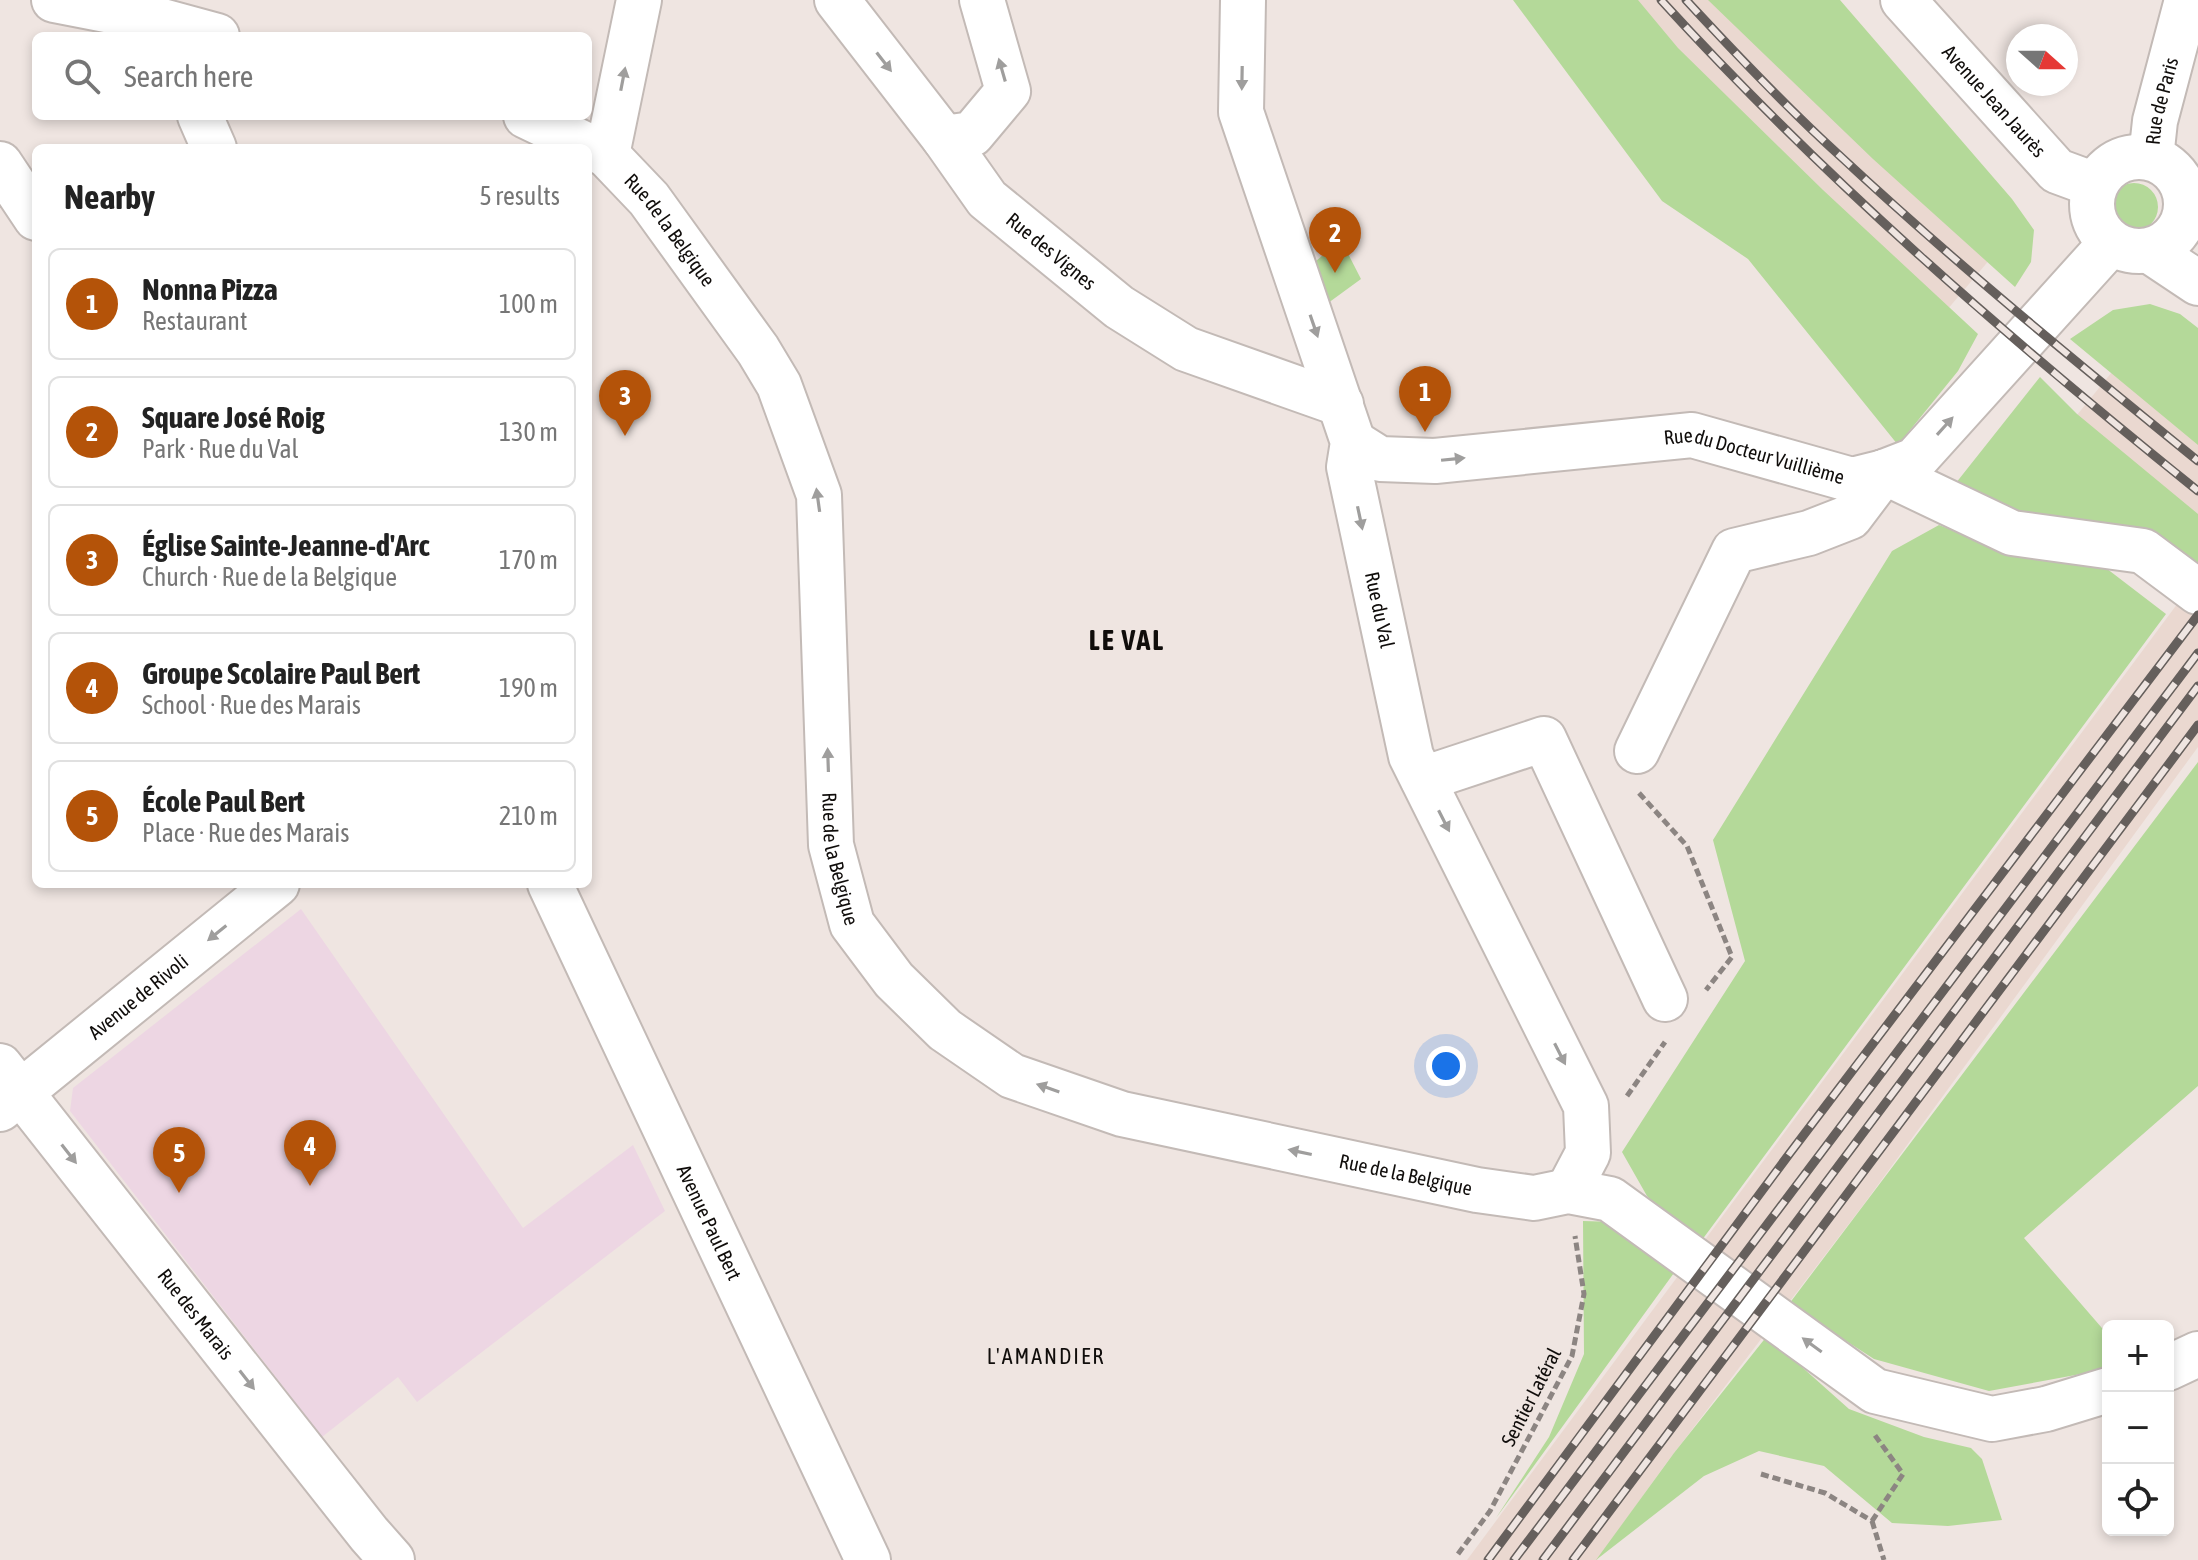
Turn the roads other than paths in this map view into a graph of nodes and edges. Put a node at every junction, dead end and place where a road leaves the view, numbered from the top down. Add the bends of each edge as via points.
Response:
1 (54, 0) edge
2 (639, 0) edge
3 (837, 0) edge
4 (982, 0) edge
5 (1243, 0) edge
6 (1903, 0) edge
7 (2187, 0) edge
8 (165, 19) edge
9 (205, 32) edge
10 (2181, 85) edge
11 (202, 120) edge
12 (534, 120) edge
13 (944, 138) junction
14 (212, 144) edge
15 (584, 144) edge
16 (592, 148) edge
17 (607, 155) junction
18 (2151, 158) junction
19 (0, 164) edge
20 (2095, 185) junction
21 (2192, 204) edge
22 (32, 212) edge
23 (2130, 247) junction
24 (2198, 283) edge
25 (1347, 423) junction
26 (1884, 472) junction
27 (2198, 592) edge
28 (1637, 751) road end
29 (1423, 779) junction
30 (272, 888) edge
31 (552, 888) edge
32 (1665, 999) dead end
33 (7, 1089) edge
34 (1568, 1191) junction
35 (2198, 1354) edge
36 (2174, 1365) edge
37 (2102, 1392) edge
38 (392, 1560) edge
39 (868, 1560) edge

1 - 8 street
17 -> 2 street
3 -> 13 street, Rue des Vignes
13 -> 4 street via 972,134 1008,91
5 -> 25 street, Rue du Val via 1241,112
6 - 20 street, Avenue Jean Jaurès via 2057,171
7 - 10 street, Rue de Paris
8 - 9 street
10 - 18 street, Rue de Paris via 2155,121
11 - 14 street
12 - 15 street, Rue de la Belgique
13 - 25 street, Rue des Vignes via 987,199 1119,307 1186,349
16 - 17 street, Rue de la Belgique
34 -> 17 street, Rue de la Belgique via 1534,1198 1477,1190 1122,1114 1012,1076 945,1030 894,980 852,924 831,845 819,495 779,385 758,350 649,199
18 - 20 street via 2121,159
18 - 21 street via 2171,168
19 - 22 street
20 - 23 street via 2091,214 2100,232
21 - 23 street via 2168,242
23 - 24 street
26 -> 23 street, Rue du Docteur Vuillième via 1915,460
25 -> 26 street, Rue du Docteur Vuillième via 1380,459 1435,461 1692,435 1852,480
25 -> 29 street, Rue du Val via 1349,467 1411,756
26 - 27 street via 2012,533 2143,551
26 - 28 street via 1850,517 1734,551
29 - 32 street via 1544,739
29 -> 34 street, Rue du Val via 1586,1106 1588,1153
30 -> 33 street, Avenue de Rivoli
31 - 39 street, Avenue Paul Bert
33 -> 38 street, Rue des Marais
37 -> 34 street, Rue de la Belgique via 1992,1419 1875,1391 1610,1199
35 - 36 street

